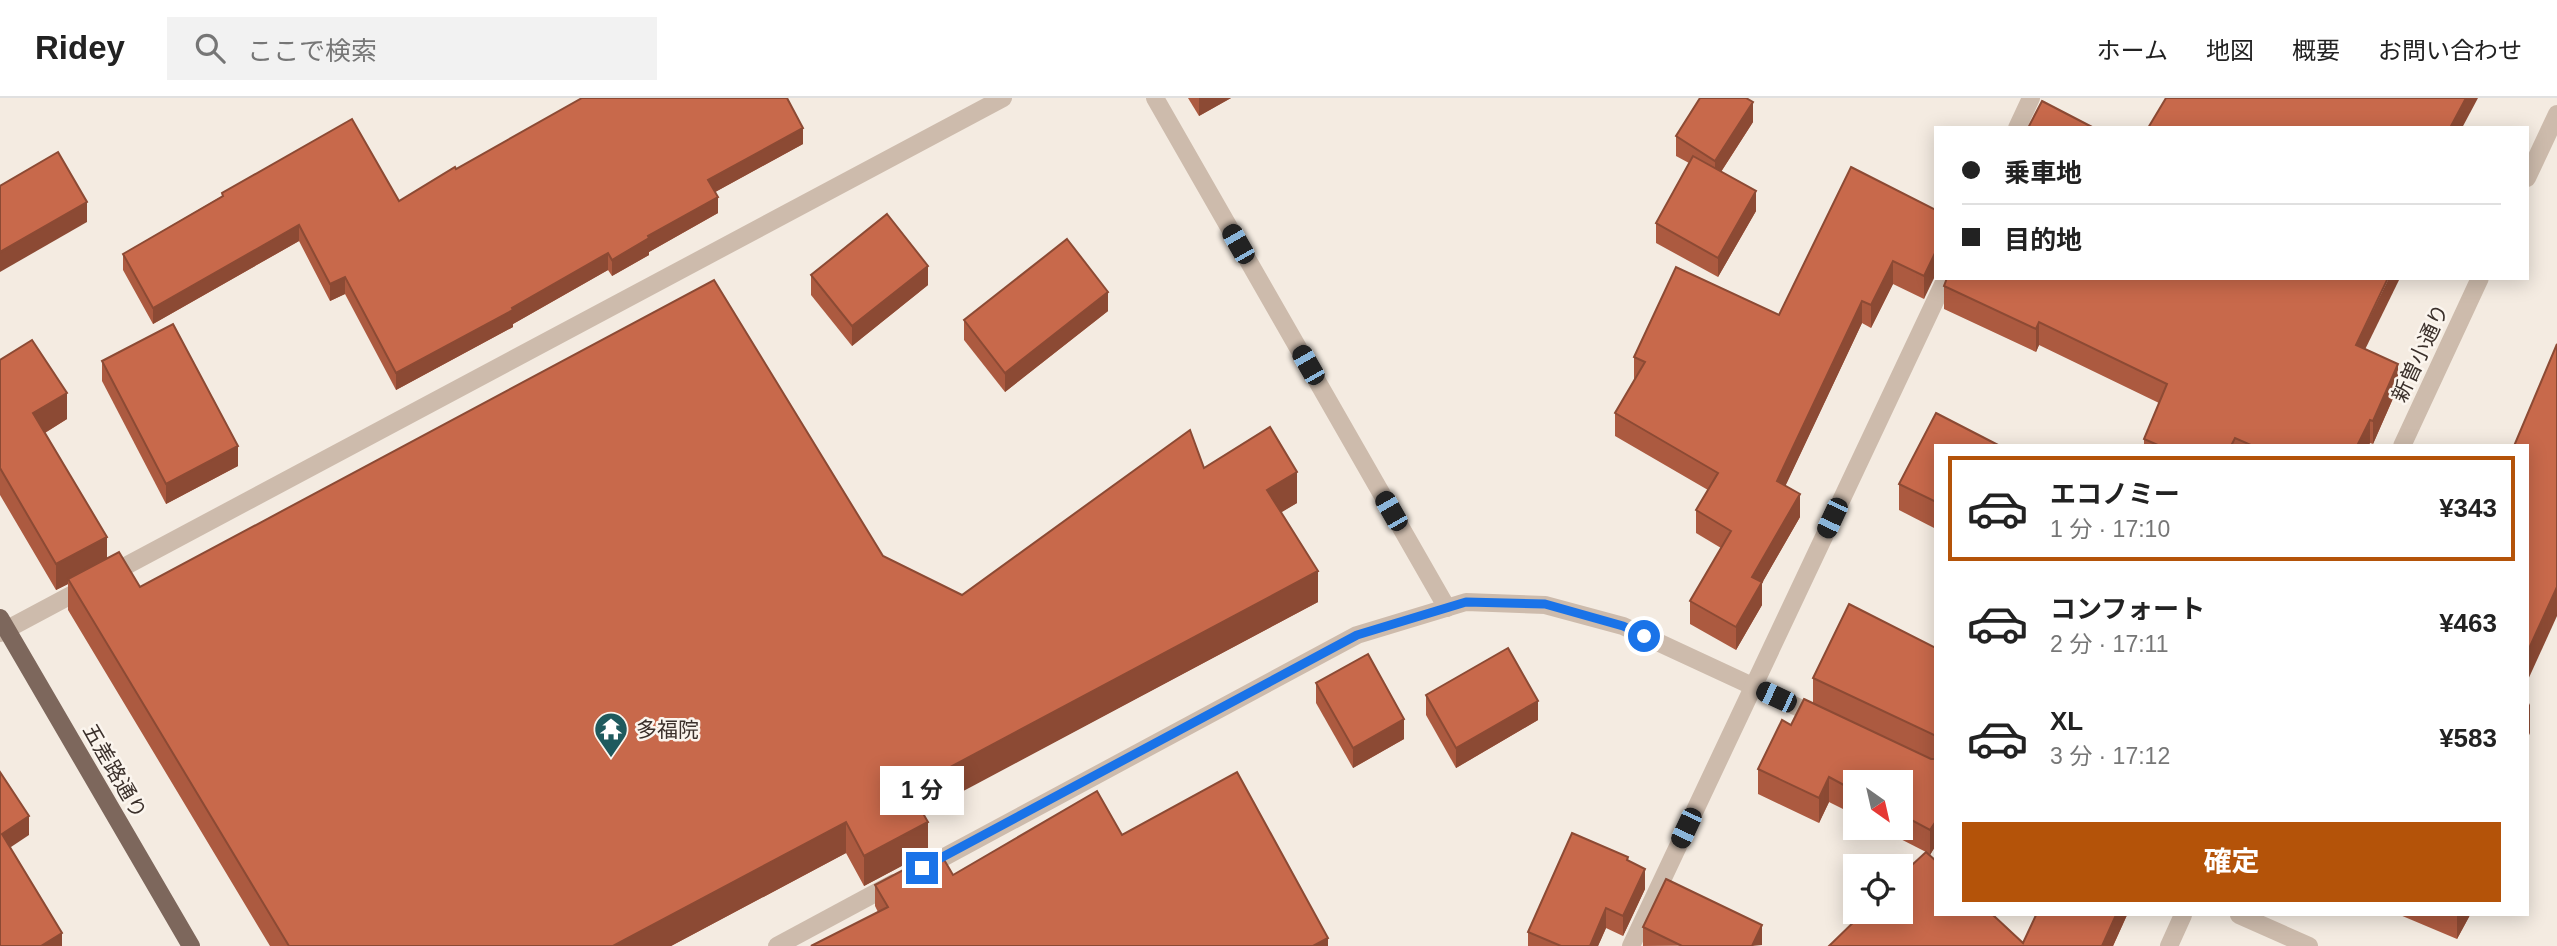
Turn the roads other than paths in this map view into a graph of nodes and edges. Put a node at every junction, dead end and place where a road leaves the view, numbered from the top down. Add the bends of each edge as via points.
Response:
1 (1003, 98) edge
2 (1155, 98) edge
3 (2031, 98) edge
4 (2557, 114) edge
5 (2018, 126) edge
6 (2529, 174) edge
7 (1944, 280) edge
8 (2479, 280) edge
9 (2403, 444) edge
10 (1447, 608) junction
11 (2, 627) edge
12 (1753, 686) junction
13 (1838, 727) edge
14 (2183, 916) edge
15 (2241, 916) edge
16 (191, 946) edge
17 (777, 946) edge
18 (1631, 946) edge
19 (2169, 946) edge
20 (2309, 946) edge

1 - 11 street
2 - 10 street
3 - 5 street
4 - 6 street
7 - 12 street
8 - 9 street, 新曽小通り
10 - 12 street via 1466,602 1545,604 1623,626
10 - 17 street via 1357,635
11 - 16 main road, 五差路通り
12 - 13 street
12 - 18 street
14 - 19 street
15 - 20 street

